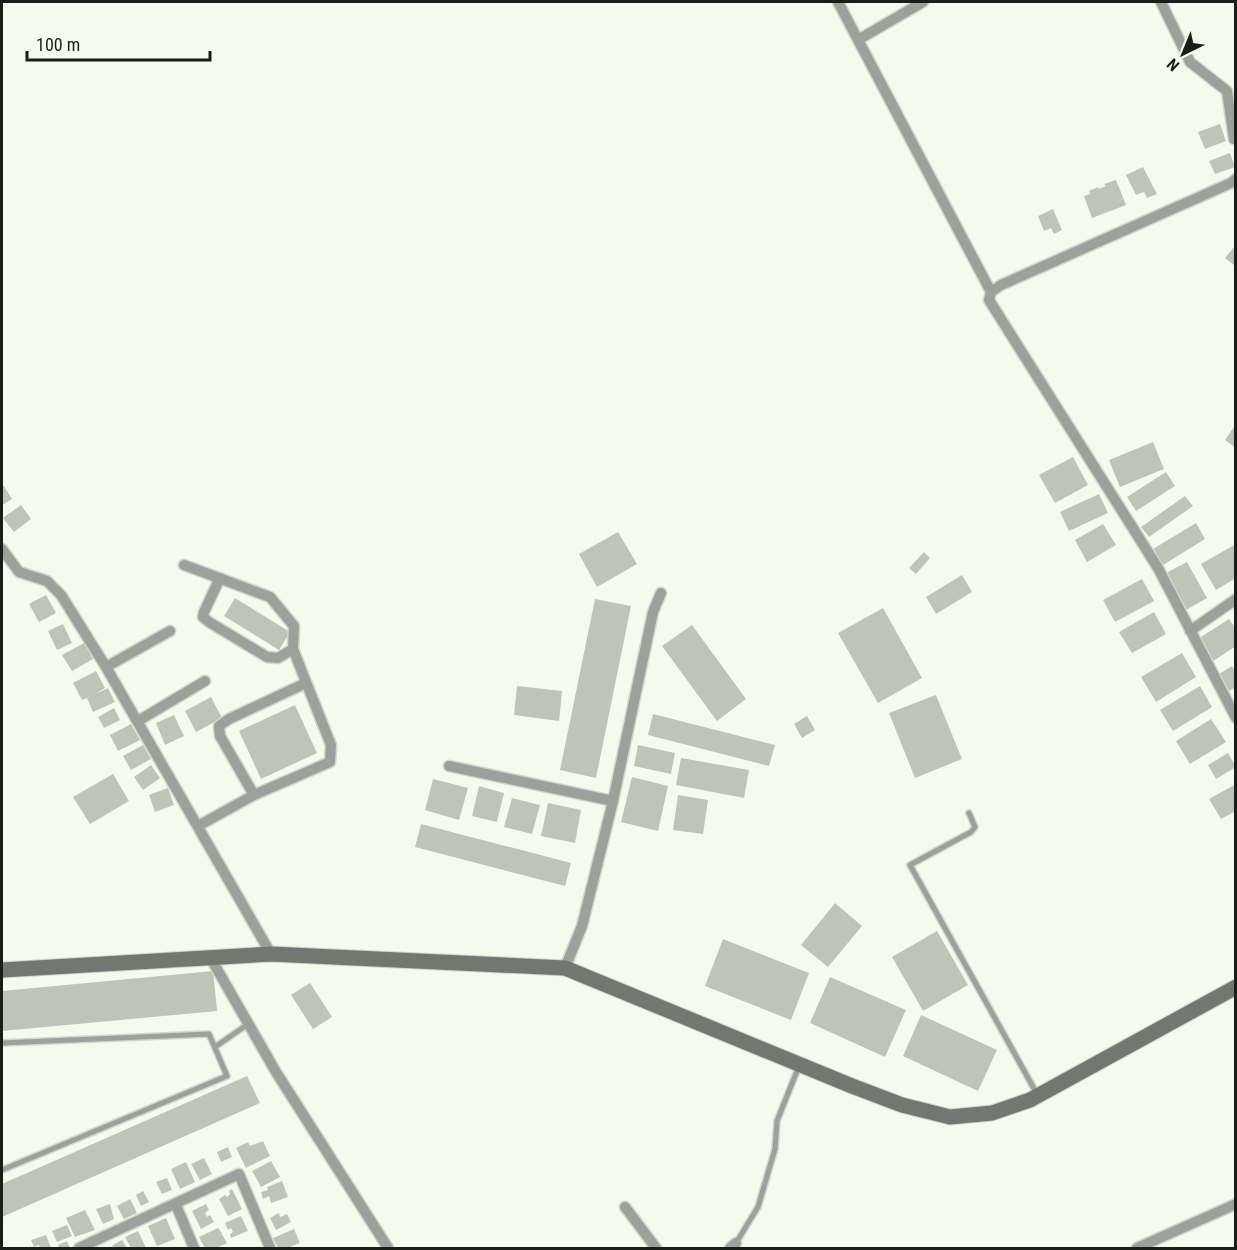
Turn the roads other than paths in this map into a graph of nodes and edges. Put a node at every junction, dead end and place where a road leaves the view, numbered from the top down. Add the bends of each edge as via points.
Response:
1 (838, 2) edge
2 (923, 2) edge
3 (1161, 2) edge
4 (858, 40) junction
5 (1236, 140) edge
6 (1236, 179) edge
7 (991, 292) junction
8 (2, 549) edge
9 (184, 565) dead end
10 (220, 578) junction
11 (661, 593) dead end
12 (1236, 599) edge
13 (170, 631) dead end
14 (1190, 631) junction
15 (293, 649) junction
16 (106, 667) junction
17 (205, 681) dead end
18 (306, 683) junction
19 (1236, 718) edge
20 (138, 721) junction
21 (449, 766) dead end
22 (254, 795) junction
23 (613, 801) junction
24 (969, 813) dead end
25 (198, 826) junction
26 (272, 954) junction
27 (210, 957) junction
28 (565, 968) junction
29 (2, 970) edge
30 (1236, 987) edge
31 (249, 1023) junction
32 (2, 1042) edge
33 (214, 1047) junction
34 (800, 1064) junction
35 (1038, 1095) junction
36 (2, 1170) edge
37 (1236, 1204) edge
38 (176, 1205) junction
39 (625, 1207) dead end
40 (733, 1246) edge
41 (79, 1248) edge
42 (194, 1248) edge
43 (270, 1248) edge
44 (388, 1248) edge
45 (656, 1248) edge
46 (1137, 1248) edge

1 - 4 street
2 - 4 street
3 - 5 street via 1190,62 1227,91
4 - 7 street
6 - 7 street
7 - 14 street via 989,300 1158,568
8 - 16 street via 19,572 47,581 60,595
9 - 10 street
10 - 15 street via 270,597 294,626
10 - 15 street via 204,612 209,622 267,657 278,658
11 - 23 street via 653,612
12 - 14 street
13 - 16 street
14 - 19 street
15 - 18 street
16 - 20 street
17 - 20 street
18 - 22 street via 331,745 330,762
18 - 22 street via 219,726 220,736
20 - 25 street
21 - 23 street
22 - 25 street
23 - 28 street via 582,926
24 - 35 lane via 975,826 971,831 910,866
25 - 26 street
26 - 27 street
26 - 28 street
27 - 29 street
27 - 31 street
28 - 34 street
30 - 35 street
31 - 33 lane
31 - 44 street
32 - 33 lane via 209,1034
33 - 36 lane via 227,1076
34 - 35 street via 902,1105 950,1117 992,1113
34 - 40 lane via 777,1120 775,1149 758,1207
37 - 46 street
38 - 41 street
38 - 42 street
38 - 43 street via 239,1174
39 - 45 street

